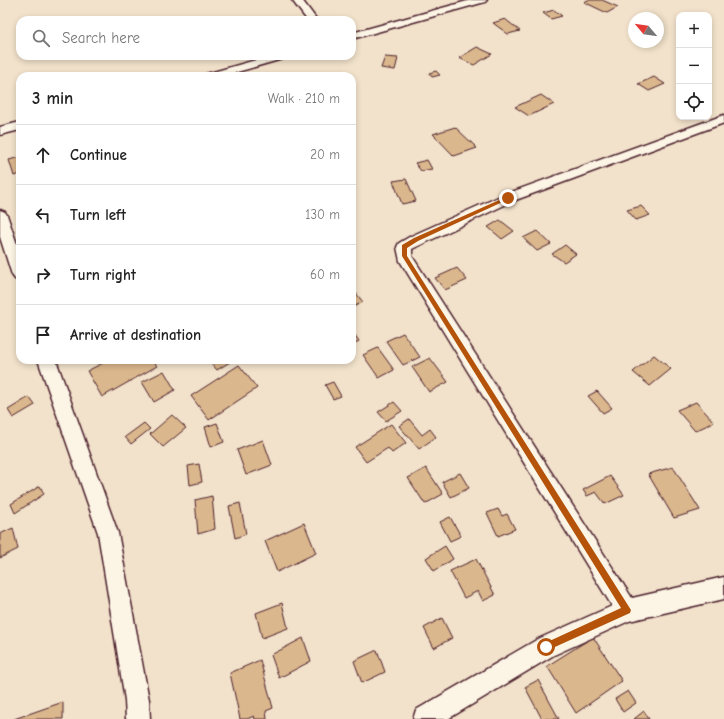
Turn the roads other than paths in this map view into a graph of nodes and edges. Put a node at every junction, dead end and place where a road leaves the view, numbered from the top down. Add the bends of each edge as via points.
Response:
1 (297, 0) edge
2 (482, 0) edge
3 (470, 1) edge
4 (309, 16) edge
5 (356, 35) edge
6 (268, 60) edge
7 (224, 72) edge
8 (724, 119) edge
9 (16, 127) edge
10 (0, 131) edge
11 (0, 215) edge
12 (16, 263) edge
13 (48, 364) edge
14 (724, 588) edge
15 (627, 610) junction
16 (138, 719) edge
17 (425, 719) edge

1 - 4 street
2 - 3 street
3 - 5 street
6 - 7 street
8 - 15 street via 508,198 404,247 405,256
9 - 10 street
11 - 12 street
13 - 16 street via 108,533 137,700
14 - 15 street
15 - 17 street via 546,647

